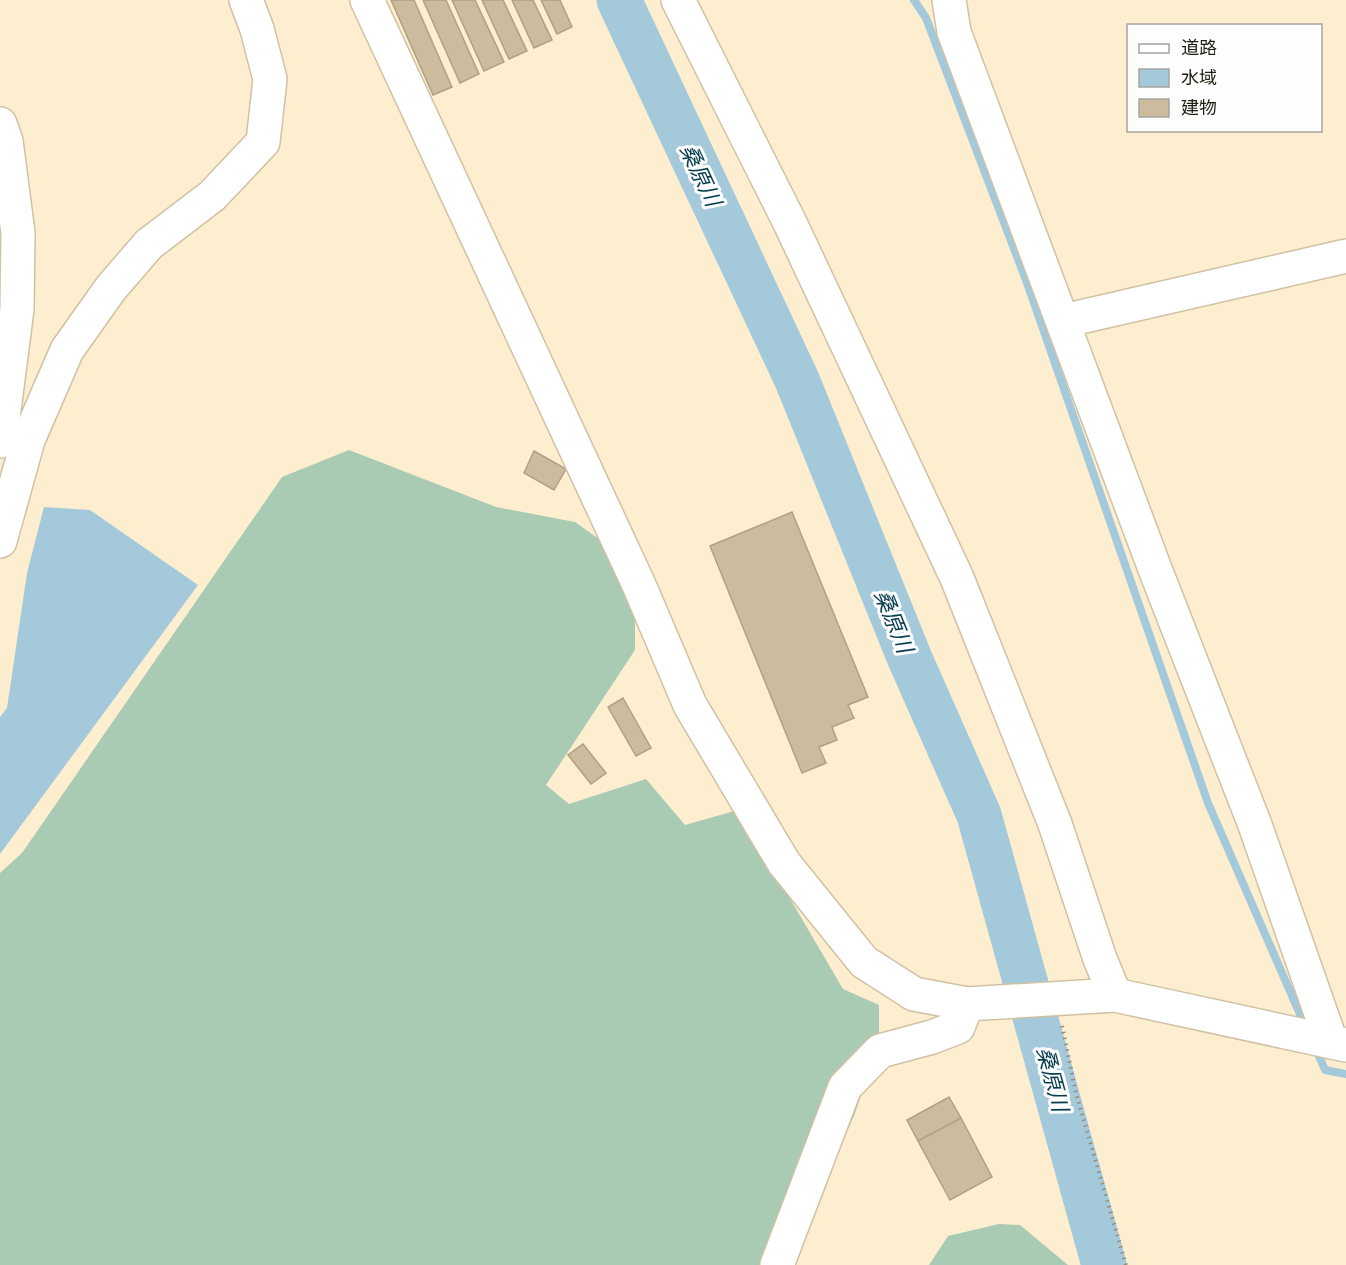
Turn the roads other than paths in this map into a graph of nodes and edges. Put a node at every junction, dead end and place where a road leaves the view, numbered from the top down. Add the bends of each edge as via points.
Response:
1 (246, 0) edge
2 (367, 0) edge
3 (678, 0) edge
4 (949, 0) edge
5 (0, 124) edge
6 (1346, 256) edge
7 (1063, 321) junction
8 (0, 441) edge
9 (0, 541) edge
10 (1115, 995) junction
11 (968, 1004) junction
12 (1339, 1043) edge
13 (777, 1265) edge

1 - 9 street via 270,79 263,142 212,196 149,244 111,288 67,350 28,440
2 - 11 street via 639,585 690,705 784,863 864,962 914,994
3 - 10 street via 790,223 957,578 1055,824
4 - 7 street via 954,32
5 - 8 street via 6,141 18,233 17,309
6 - 7 street
7 - 12 street
10 - 11 street
10 - 12 street
11 - 13 street via 958,1027 880,1051 845,1087

